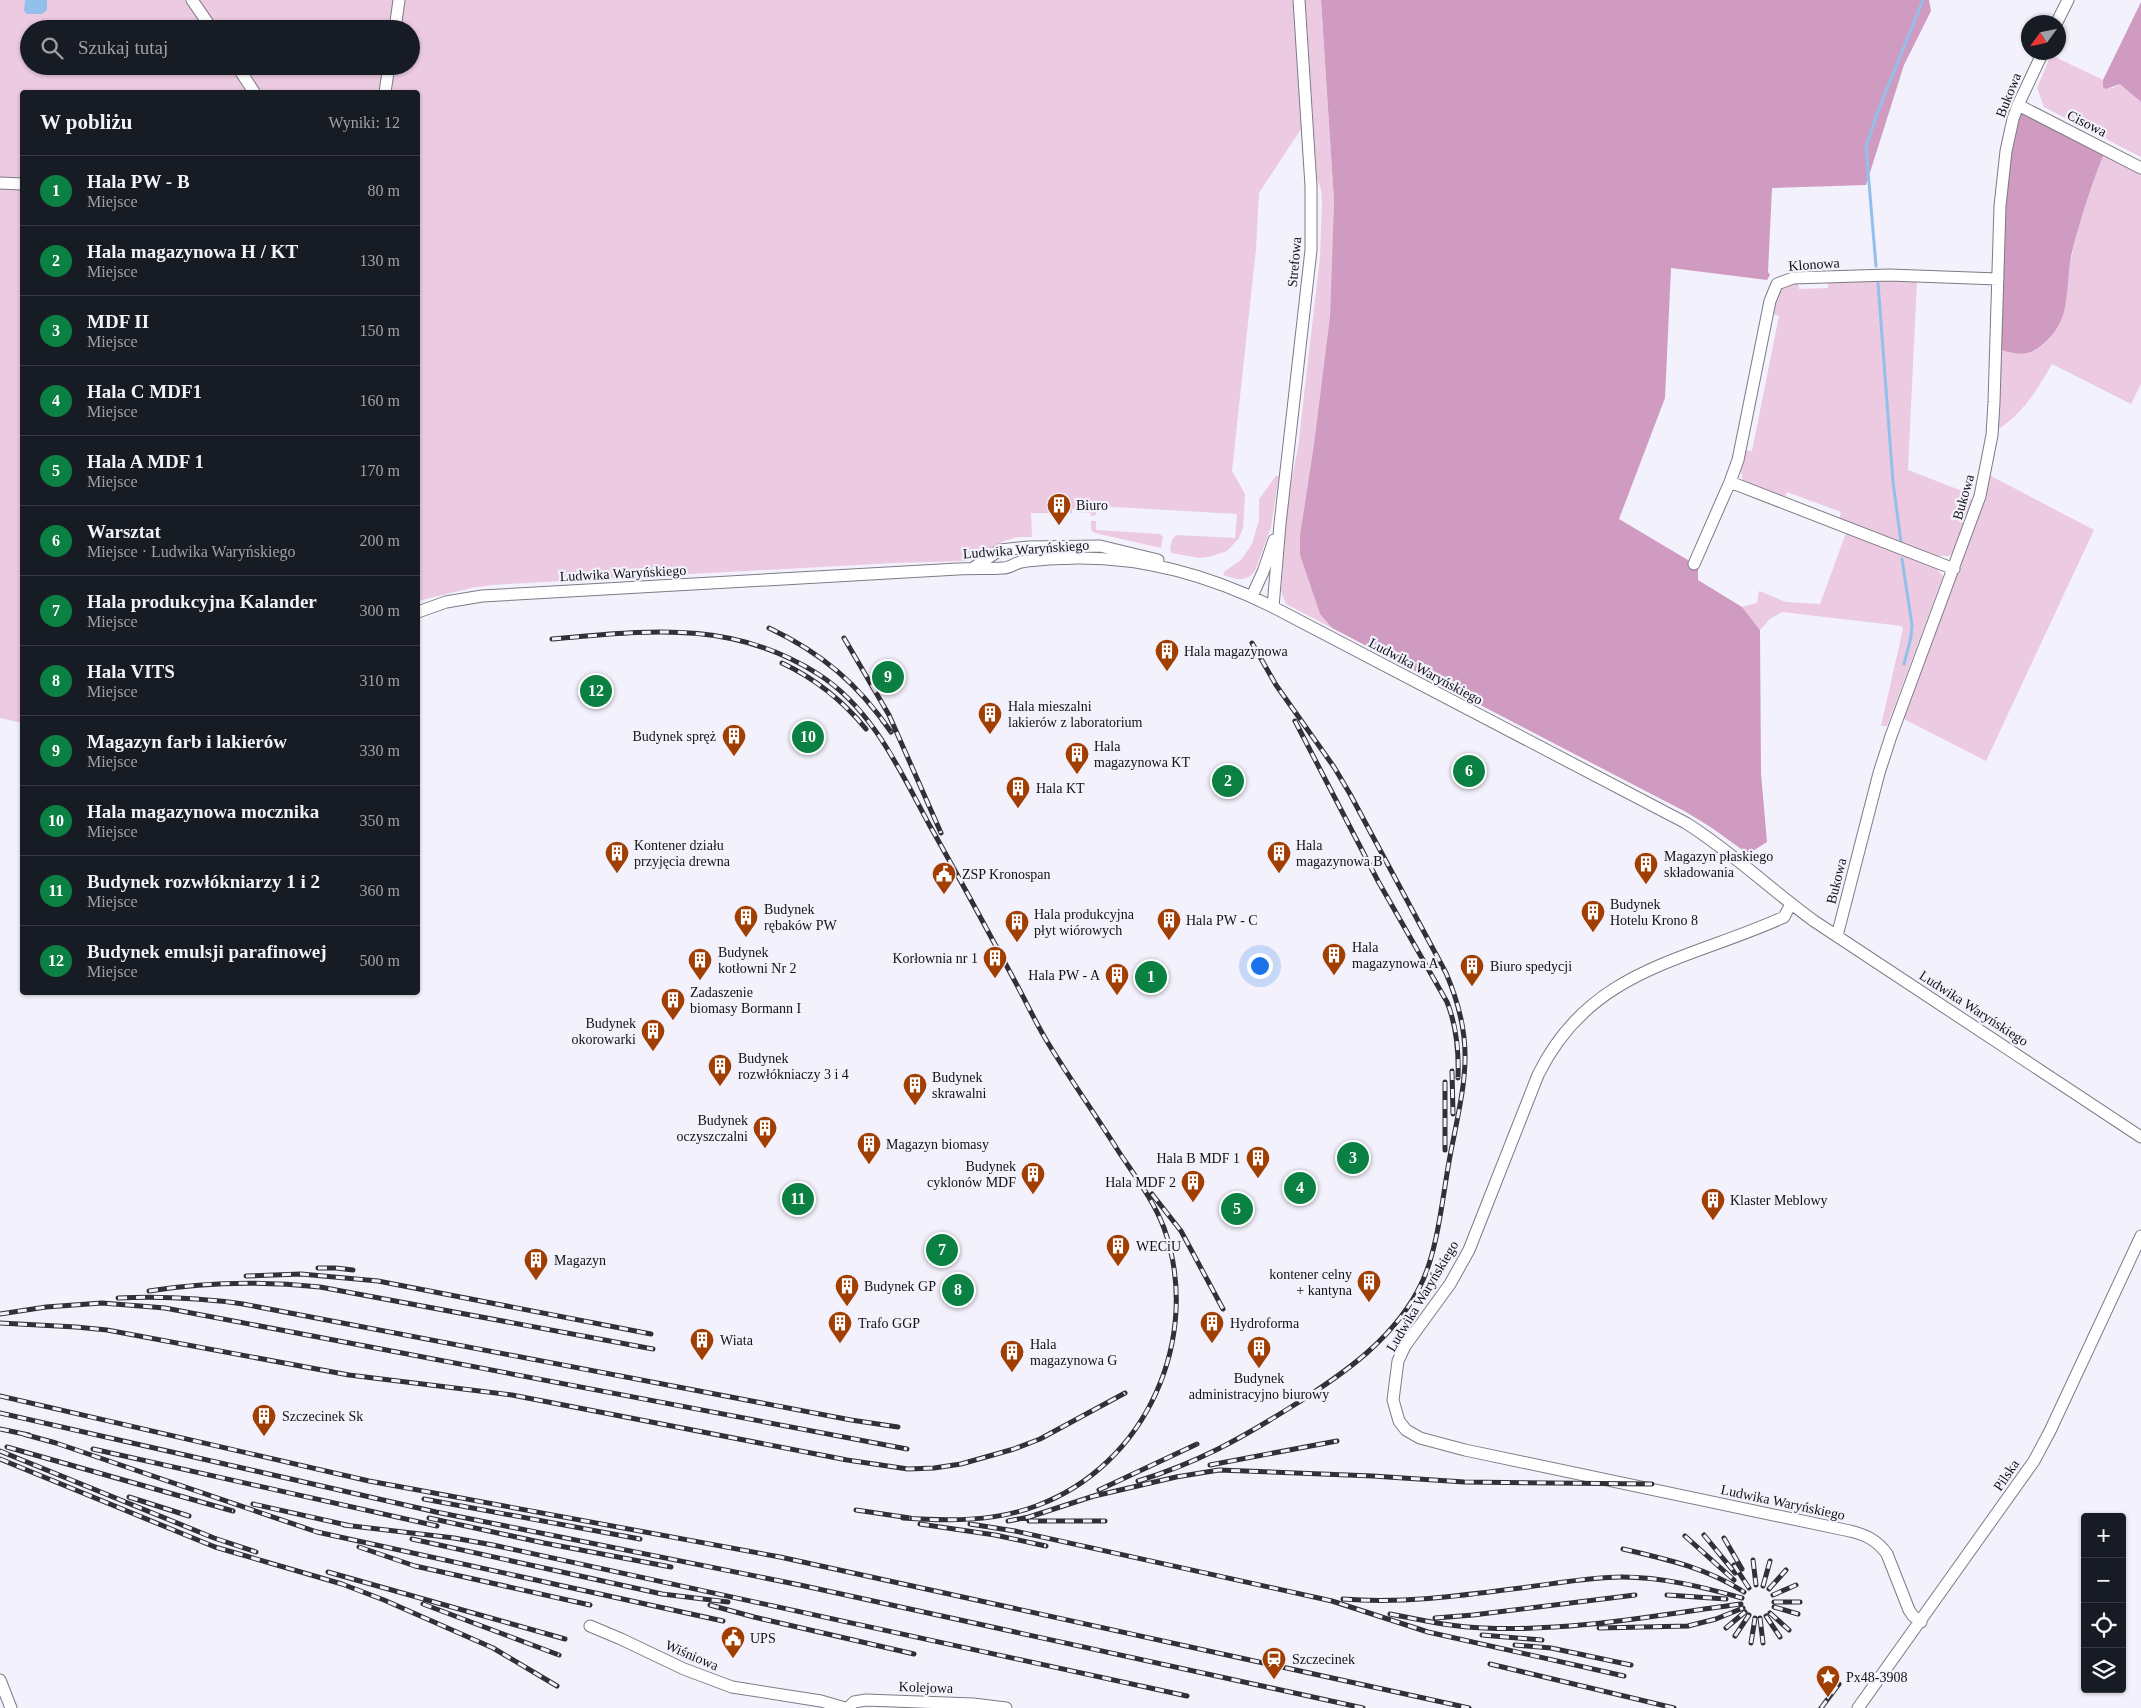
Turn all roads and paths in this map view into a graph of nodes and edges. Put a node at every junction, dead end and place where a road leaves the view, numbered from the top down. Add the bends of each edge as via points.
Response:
1 (192, 0) edge
2 (400, 0) edge
3 (1299, 0) edge
4 (2068, 0) edge
5 (2060, 15) edge
6 (206, 20) edge
7 (397, 20) edge
8 (2039, 60) edge
9 (244, 75) edge
10 (388, 75) edge
11 (253, 90) edge
12 (385, 90) edge
13 (2018, 105) junction
14 (2141, 168) edge
15 (0, 183) edge
16 (20, 184) edge
17 (1998, 279) junction
18 (1730, 482) junction
19 (1280, 524) junction
20 (1694, 564) dead end
21 (1162, 565) junction
22 (973, 568) junction
23 (1954, 569) junction
24 (1252, 596) junction
25 (1273, 607) junction
26 (420, 611) edge
27 (1791, 904) junction
28 (1837, 936) junction
29 (2141, 1137) edge
30 (2141, 1236) edge
31 (1921, 1622) junction
32 (590, 1626) dead end
33 (0, 1680) edge
34 (12, 1708) edge
35 (847, 1708) edge
36 (1006, 1708) edge
37 (1858, 1708) edge

1 - 6 street
2 - 7 street
3 - 19 street, Strefowa via 1312,224
4 - 5 street
8 - 13 street, Bukowa
9 - 11 street
10 - 12 street
13 - 14 street, Cisowa
13 - 17 street, Bukowa via 2004,168
15 - 16 street
17 - 18 street, Klonowa via 1889,275 1793,278 1777,284 1770,301 1741,445
17 - 23 street, Bukowa via 1992,435 1980,496
18 - 20 street, Klonowa
18 - 23 street
19 - 24 street, Strefowa
19 - 25 street, Strefowa
21 - 22 street, Ludwika Waryńskiego via 1074,558 1019,563 1008,568
21 - 22 street via 1089,546 1000,550
21 - 24 street, Ludwika Waryńskiego
22 - 26 street, Ludwika Waryńskiego via 482,596 446,602
23 - 28 street, Bukowa via 1879,772
24 - 25 street, Ludwika Waryńskiego
25 - 27 street, Ludwika Waryńskiego via 1686,823 1736,856
27 - 28 street, Ludwika Waryńskiego
27 - 31 street, Ludwika Waryńskiego via 1784,917 1656,966 1622,983 1592,1005 1567,1030 1538,1075 1466,1256 1398,1362 1394,1406 1406,1430 1430,1441 1871,1538 1888,1554 1912,1616
28 - 29 street, Ludwika Waryńskiego
30 - 31 street, Pilska via 2034,1461
31 - 37 street, Pilska
32 - 35 street, Wiśniowa via 732,1687
33 - 34 street
35 - 36 street, Kolejowa via 854,1702 866,1700

